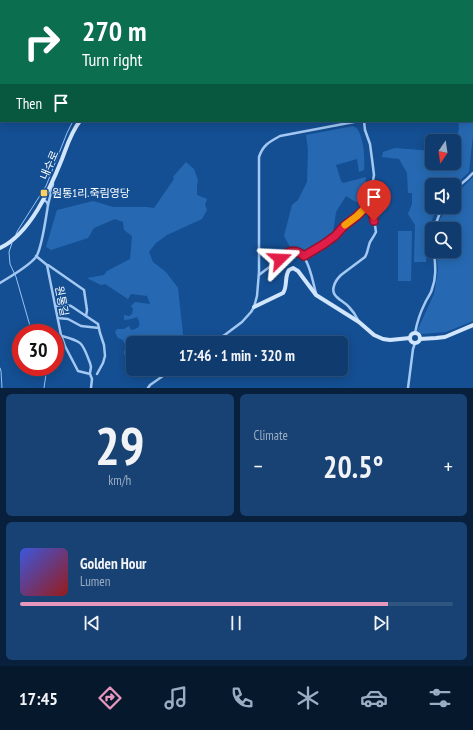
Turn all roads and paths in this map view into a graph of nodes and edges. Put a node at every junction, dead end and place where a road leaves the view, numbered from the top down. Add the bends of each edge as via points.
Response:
1 (79, 122) edge
2 (354, 122) edge
3 (364, 122) edge
4 (473, 173) edge
5 (54, 179) junction
6 (461, 184) edge
7 (371, 199) junction
8 (43, 200) junction
9 (48, 205) junction
10 (0, 248) edge
11 (36, 256) junction
12 (304, 256) junction
13 (434, 258) edge
14 (47, 265) junction
15 (258, 275) junction
16 (0, 283) edge
17 (316, 295) junction
18 (55, 306) junction
19 (254, 307) junction
20 (86, 316) junction
21 (58, 318) junction
22 (359, 322) junction
23 (59, 324) edge
24 (473, 325) edge
25 (99, 328) junction
26 (415, 333) junction
27 (223, 336) edge
28 (64, 337) edge
29 (410, 338) junction
30 (420, 338) junction
31 (415, 343) junction
32 (64, 344) edge
33 (90, 374) junction
34 (97, 374) dead end
35 (163, 376) edge
36 (91, 388) edge
37 (148, 388) edge
38 (408, 388) edge

1 - 5 street, 내수로 via 73,131
2 - 15 street via 280,136 264,147 259,157
3 - 7 street via 374,175
4 - 6 street
5 - 8 street, 내수로
5 - 9 street
7 - 12 street via 367,206 335,236
7 - 22 street via 376,232 368,252 337,278 333,287 333,293 350,307
8 - 9 street
8 - 10 street, 내수로 via 19,235
9 - 11 street
11 - 14 street
11 - 16 street via 25,267
12 - 15 street via 294,251 287,253
12 - 17 street
13 - 26 street via 432,290
14 - 18 street, 원통길
14 - 20 street via 84,290
15 - 19 street
17 - 19 street via 293,268 287,273 283,293
17 - 22 street
18 - 20 street via 68,305
18 - 21 street, 원통길
19 - 27 street via 242,322
20 - 25 street via 97,323
21 - 23 street, 원통길
21 - 25 street via 68,319 81,326
22 - 29 street via 383,339
24 - 30 street via 445,337
25 - 34 street via 106,356
26 - 29 street
26 - 30 street
28 - 33 street via 82,344 91,366
29 - 31 street
30 - 31 street
31 - 38 street
32 - 33 street, 원통길 via 78,371
33 - 36 street
35 - 37 street

